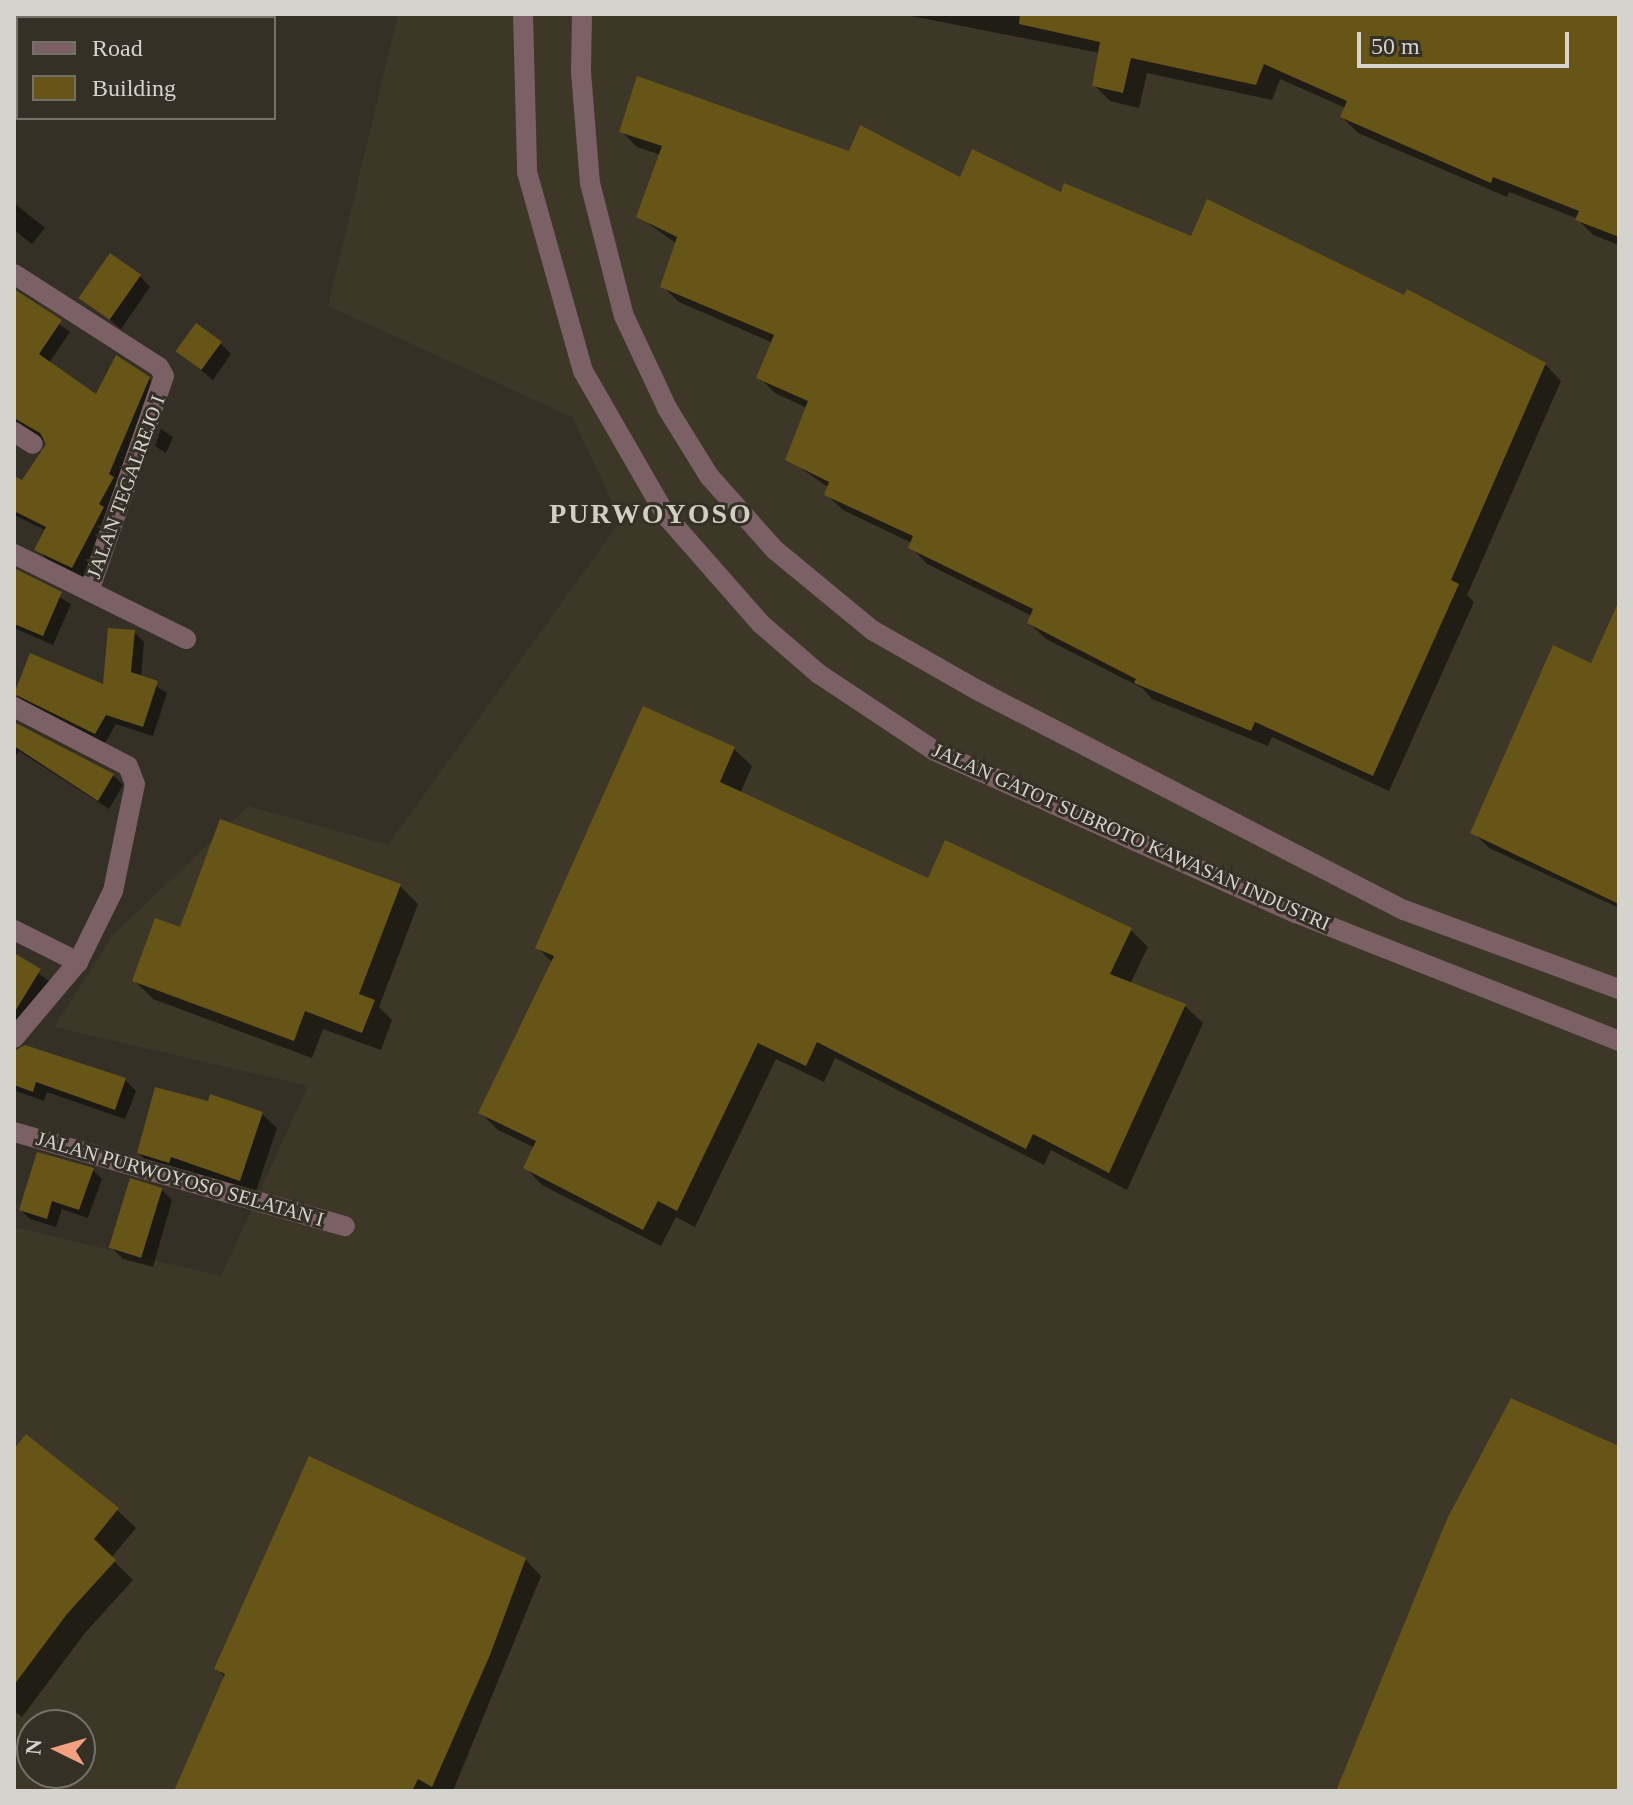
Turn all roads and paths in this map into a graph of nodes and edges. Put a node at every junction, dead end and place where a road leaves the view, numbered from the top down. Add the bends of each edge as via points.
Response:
1 (523, 14) edge
2 (582, 14) edge
3 (14, 274) edge
4 (14, 432) edge
5 (33, 444) dead end
6 (14, 554) edge
7 (90, 589) junction
8 (186, 639) dead end
9 (14, 707) edge
10 (14, 930) edge
11 (78, 962) junction
12 (1619, 989) edge
13 (14, 1038) edge
14 (1619, 1041) edge
15 (14, 1132) edge
16 (345, 1226) dead end

1 - 14 street, JALAN GATOT SUBROTO KAWASAN INDUSTRI via 527,172 583,371 667,517 761,624 819,674 935,751 1296,913
2 - 12 street via 590,183 624,316 667,408 709,476 775,550 872,630 979,691 1404,910
3 - 7 street, JALAN TEGALREJO I via 159,367 164,376
4 - 5 street
6 - 7 street, JALAN TEGALREJO I
7 - 8 street, JALAN TEGALREJO I
9 - 11 street via 128,766 134,774 113,891
10 - 11 street
11 - 13 street
15 - 16 street, JALAN PURWOYOSO SELATAN I

